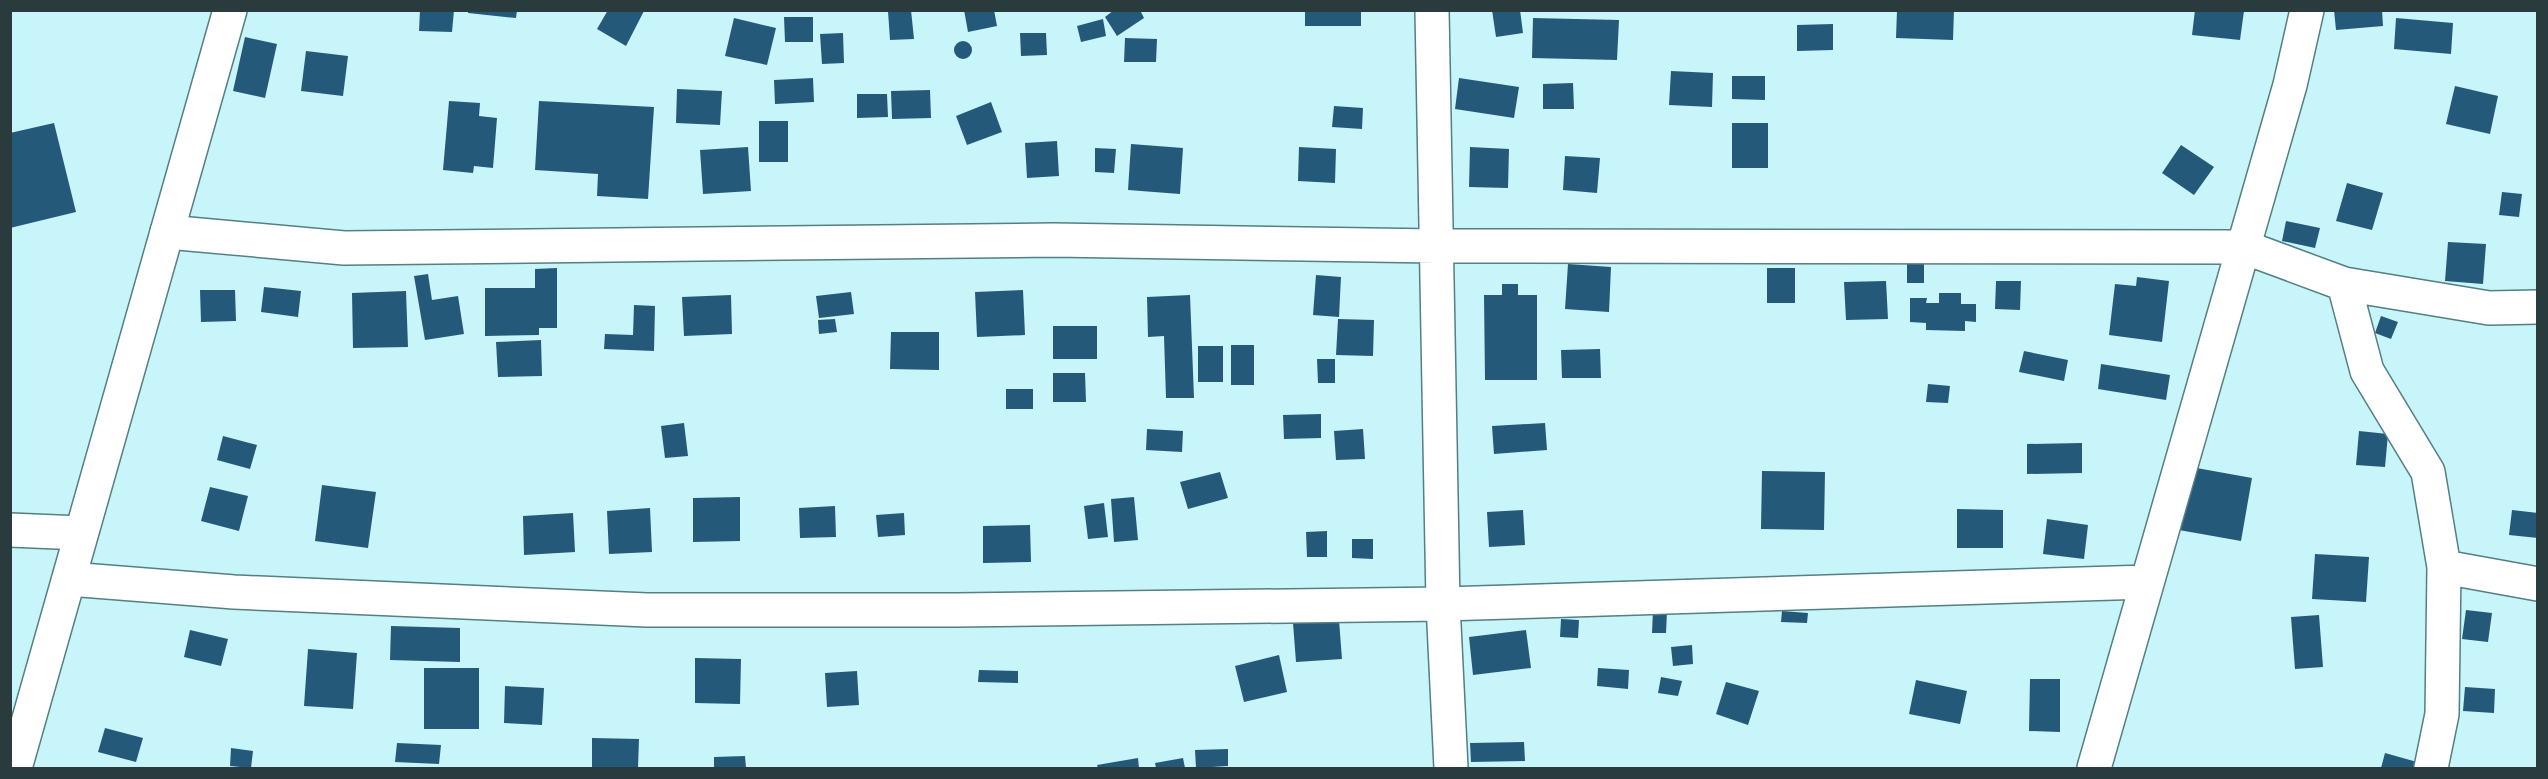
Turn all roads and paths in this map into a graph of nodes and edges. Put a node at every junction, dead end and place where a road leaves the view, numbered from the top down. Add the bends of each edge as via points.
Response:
1 (230, 10) edge
2 (1432, 10) edge
3 (2307, 10) edge
4 (167, 232) junction
5 (1436, 246) junction
6 (2244, 247) junction
7 (2344, 284) junction
8 (2538, 307) edge
9 (10, 530) edge
10 (81, 533) junction
11 (2444, 567) junction
12 (69, 579) junction
13 (2147, 582) junction
14 (2538, 584) edge
15 (1443, 604) junction
16 (15, 768) edge
17 (1450, 768) edge
18 (2094, 768) edge
19 (2431, 768) edge

1 - 4 street
2 - 5 street
3 - 6 street
4 - 5 street via 344,248 1054,240
4 - 10 street
5 - 6 street
5 - 15 street
6 - 7 street
6 - 13 street
7 - 8 street via 2489,308
7 - 11 street via 2367,371 2428,472
9 - 10 street
10 - 12 street
11 - 14 street
11 - 19 street via 2442,714
12 - 15 street via 234,592 647,610
12 - 16 street
13 - 15 street
13 - 18 street
15 - 17 street

